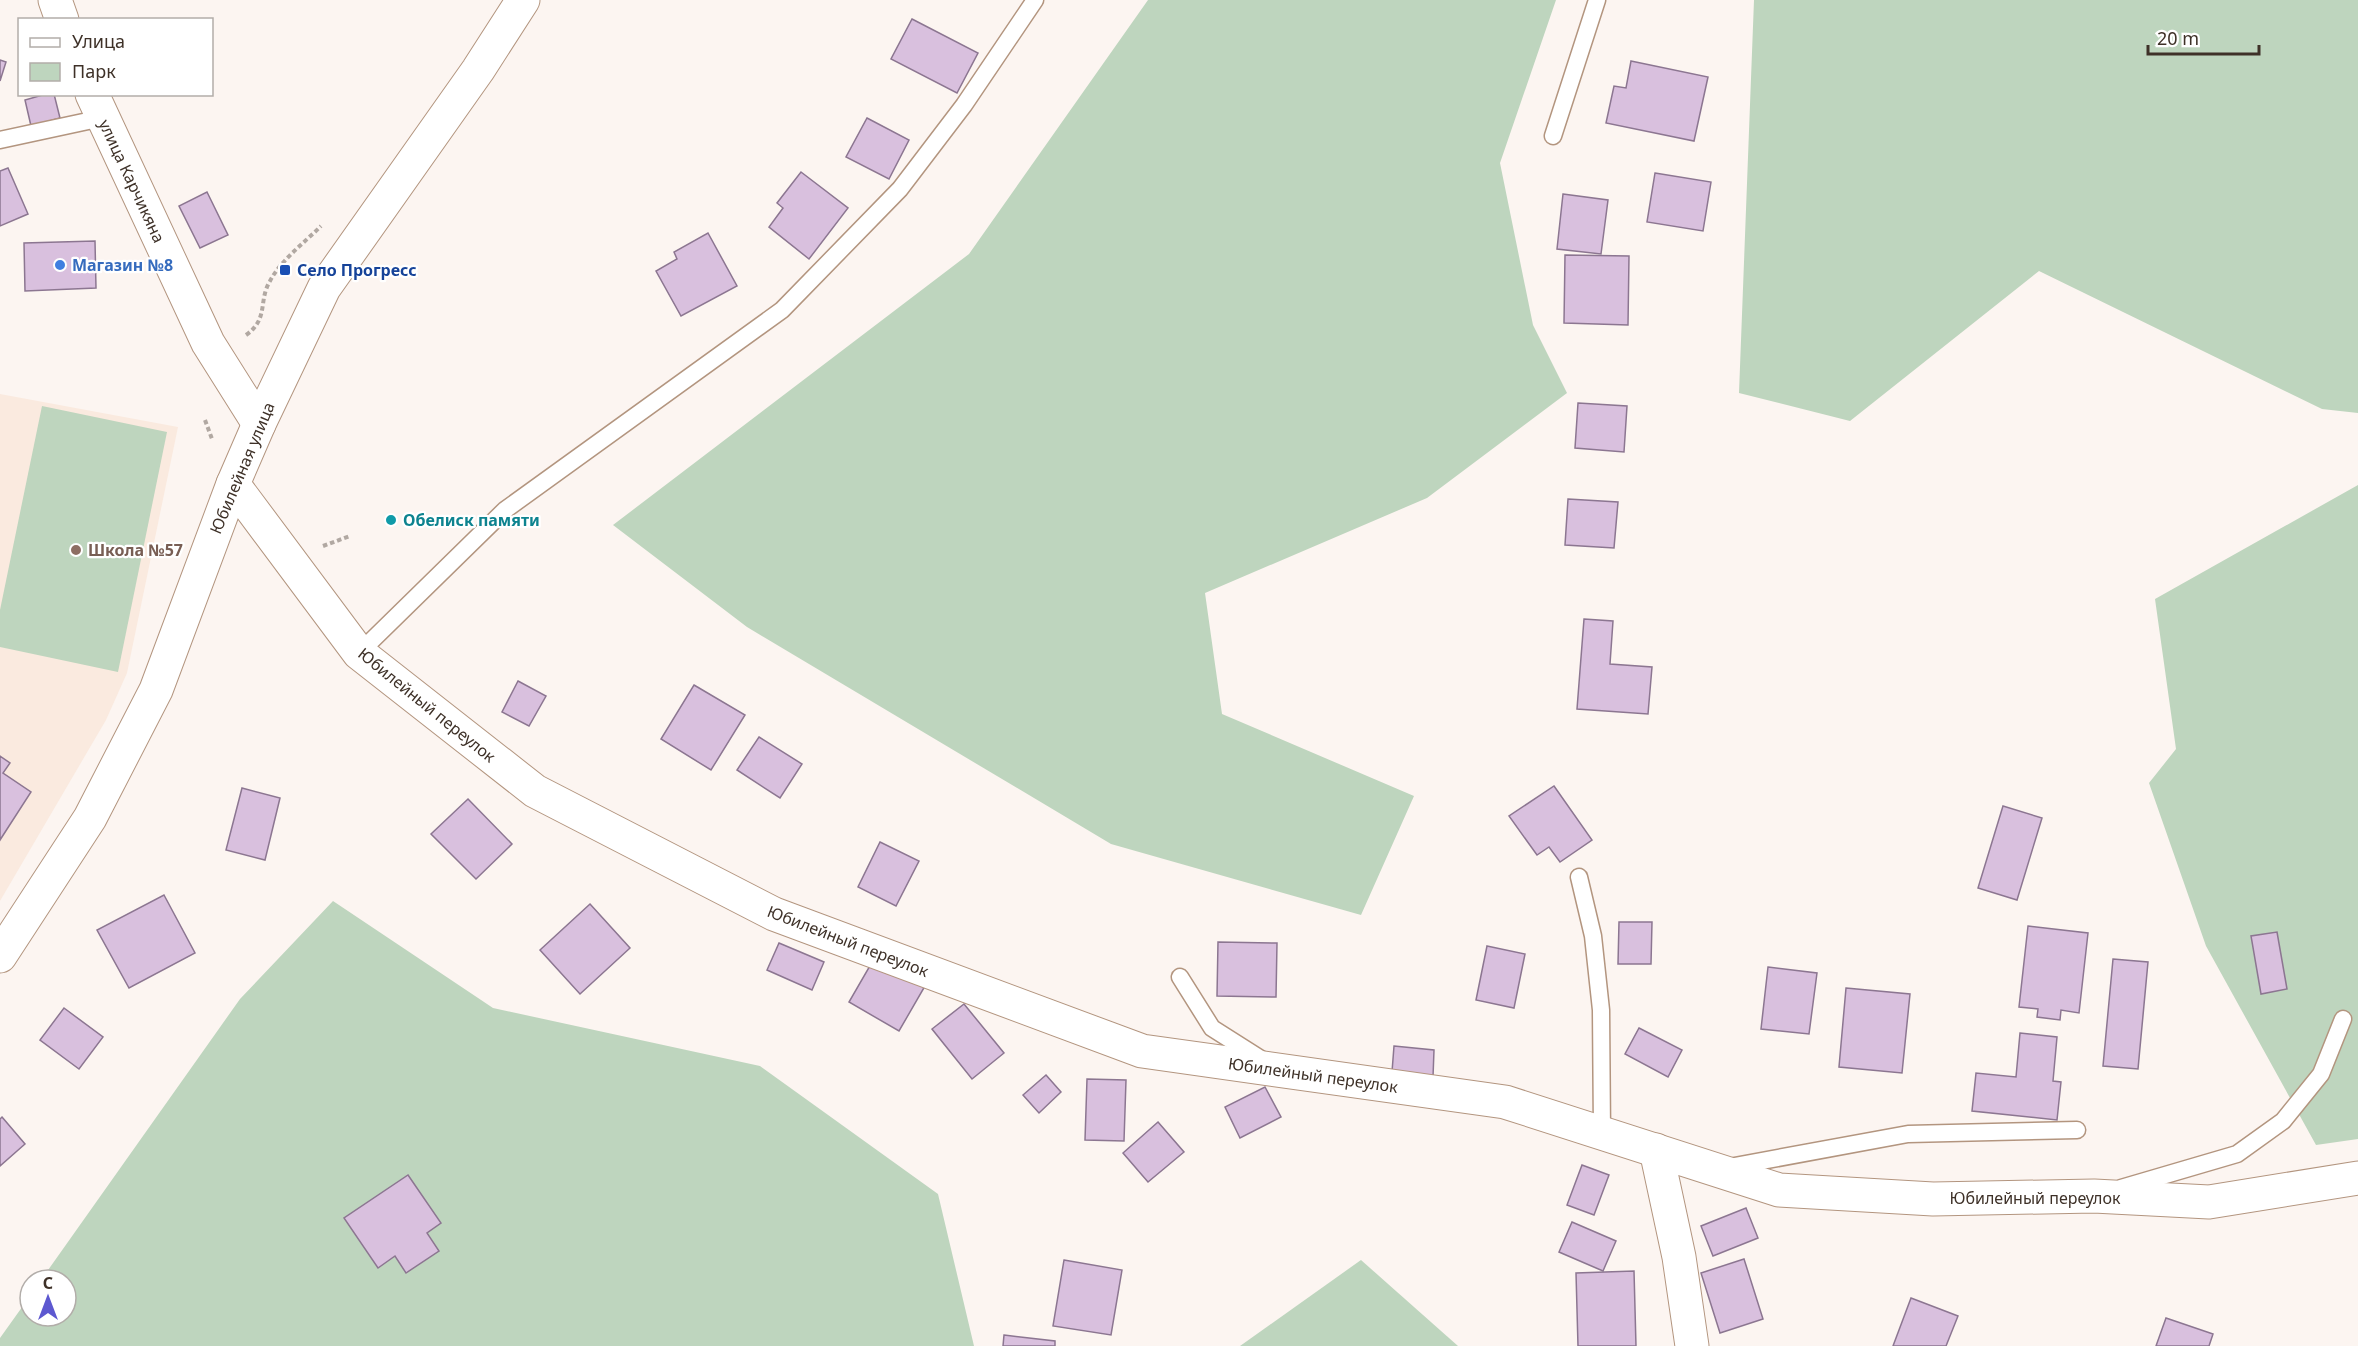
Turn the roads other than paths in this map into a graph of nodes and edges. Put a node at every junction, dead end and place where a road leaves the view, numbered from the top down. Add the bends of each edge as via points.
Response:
1 (55, 0) edge
2 (523, 0) edge
3 (1035, 0) edge
4 (1597, 0) edge
5 (62, 18) edge
6 (97, 106) edge
7 (1553, 136) dead end
8 (0, 140) edge
9 (259, 424) junction
10 (233, 484) junction
11 (359, 653) junction
12 (1579, 877) dead end
13 (0, 956) edge
14 (1180, 977) dead end
15 (2343, 1019) dead end
16 (1280, 1071) junction
17 (2077, 1130) dead end
18 (1602, 1134) junction
19 (1656, 1150) junction
20 (1714, 1170) junction
21 (2358, 1178) edge
22 (2094, 1196) junction
23 (1692, 1346) edge

1 - 5 street
2 - 9 street, Юбилейная улица via 324,288
3 - 11 lane via 964,105 900,189 782,310 505,510
4 - 7 lane
6 - 8 lane
6 - 9 street, улица Карчикяна via 208,343
9 - 10 street, Юбилейная улица
10 - 11 street, Юбилейный переулок
10 - 13 street, Юбилейная улица via 156,690 90,818
11 - 16 street, Юбилейный переулок via 535,791 774,914 1142,1051
12 - 18 lane via 1593,936 1601,1010
14 - 16 lane via 1212,1028
15 - 22 lane via 2322,1074 2283,1120 2237,1154
16 - 18 street, Юбилейный переулок via 1505,1102
17 - 20 lane, Юбилейный переулок via 1908,1134
18 - 19 street, Юбилейный переулок
19 - 20 street, Юбилейный переулок
19 - 23 street via 1679,1257
20 - 22 street, Юбилейный переулок via 1779,1190 1933,1199
21 - 22 street, Юбилейный переулок via 2209,1202

